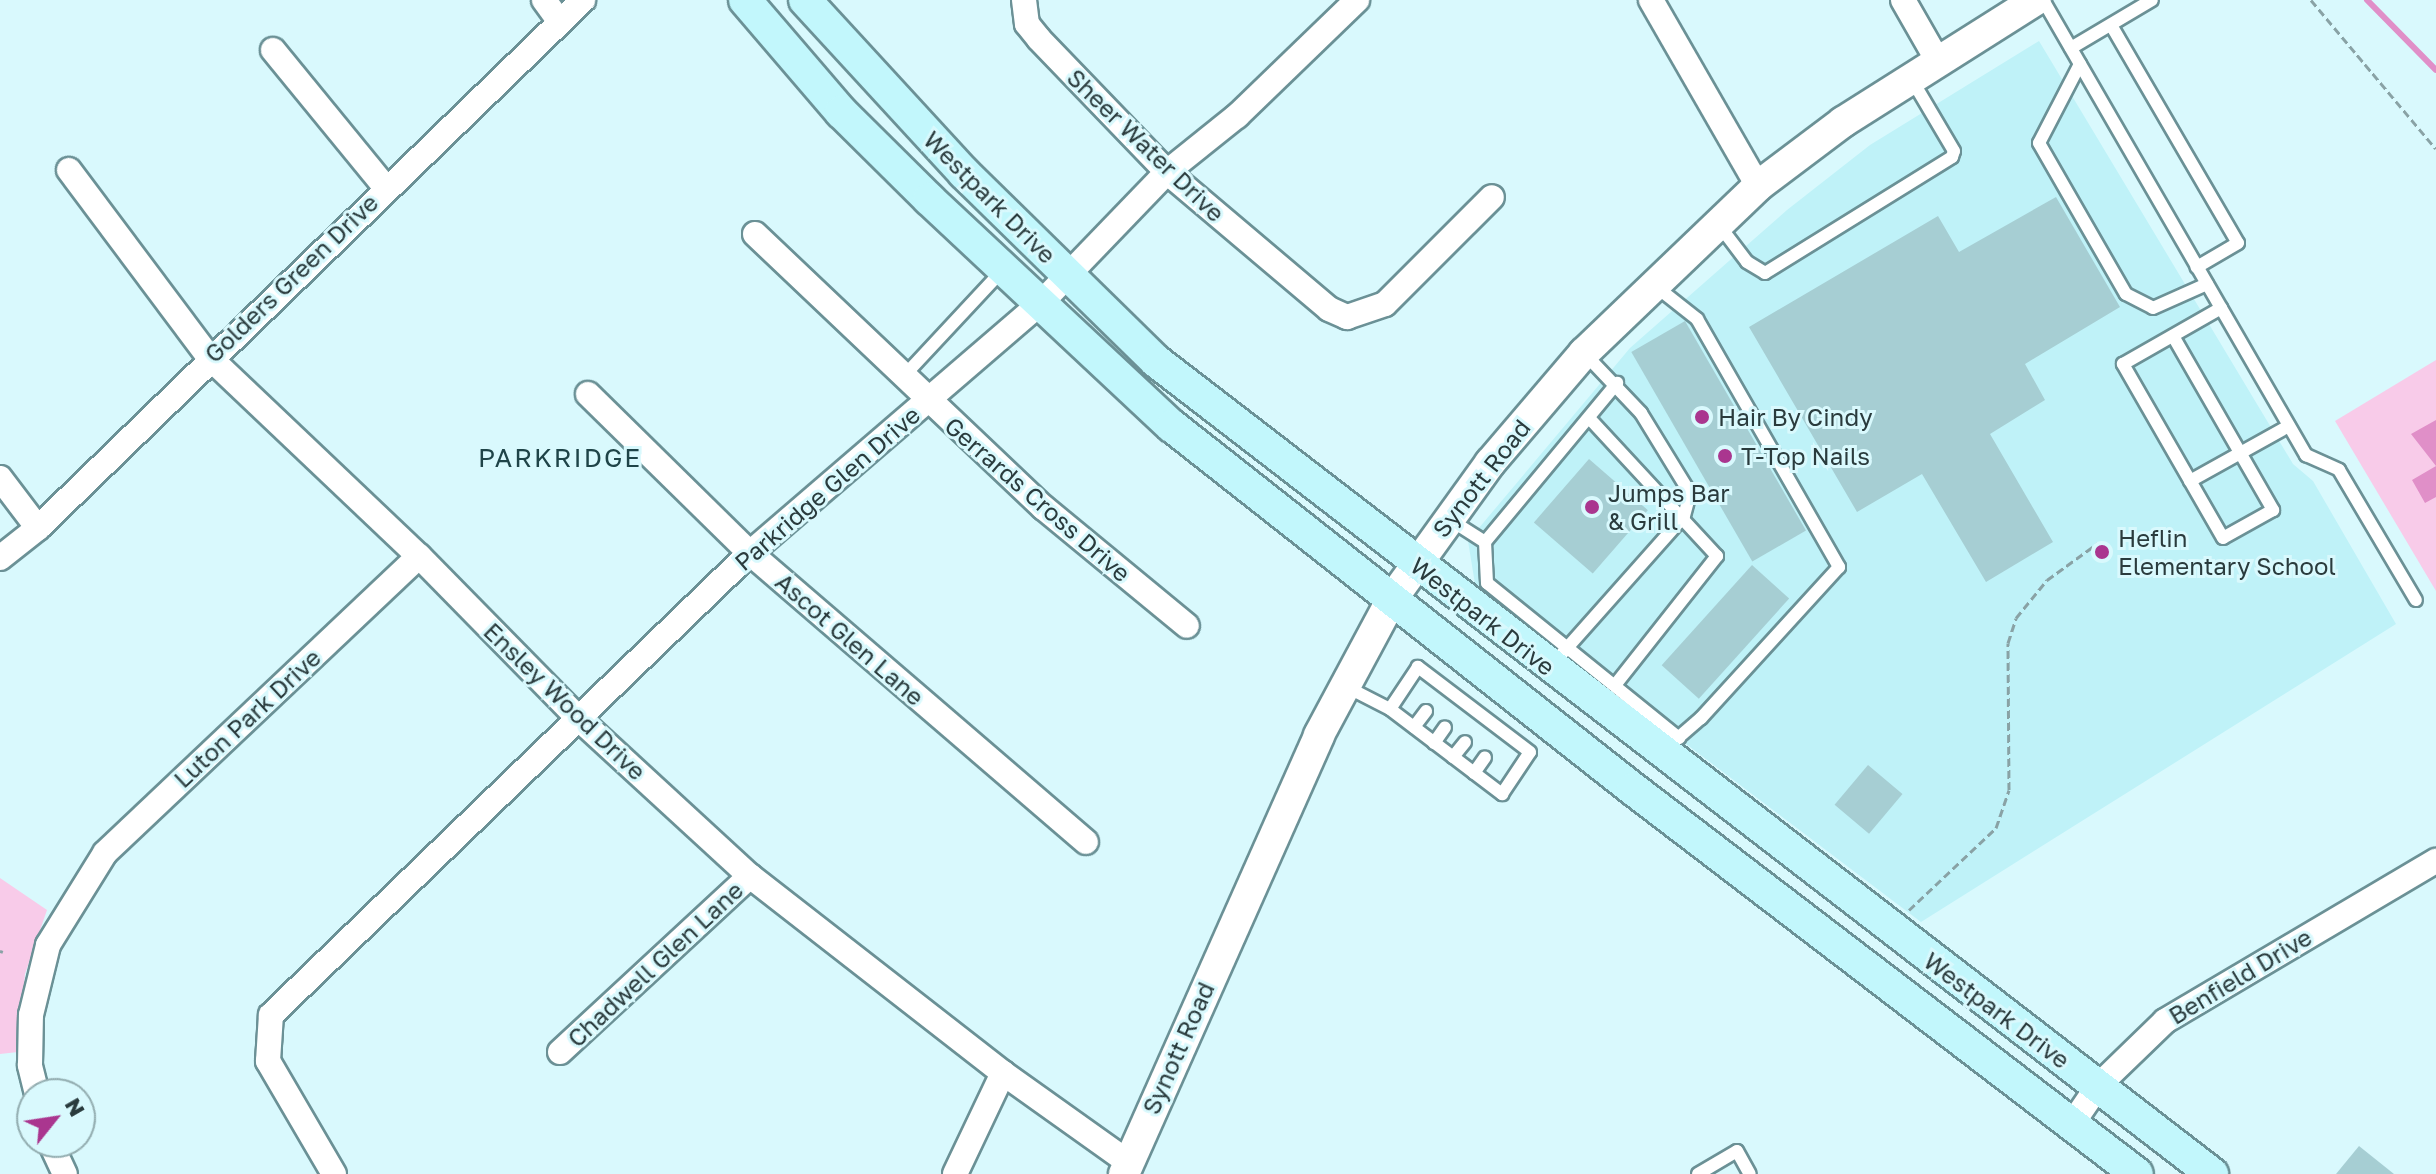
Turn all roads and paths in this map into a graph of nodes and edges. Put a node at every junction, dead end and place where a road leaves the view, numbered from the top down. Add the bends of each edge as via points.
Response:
1 (544, 0) edge
2 (583, 0) edge
3 (745, 0) edge
4 (805, 0) edge
5 (1024, 0) edge
6 (1357, 0) edge
7 (1651, 0) edge
8 (1903, 0) edge
9 (2036, 0) edge
10 (2043, 0) edge
11 (2152, 0) edge
12 (2311, 0) edge
13 (560, 22) junction
14 (2111, 25) junction
15 (2071, 48) junction
16 (273, 50) dead end
17 (1938, 61) junction
18 (2080, 64) junction
19 (1910, 77) junction
20 (2436, 149) edge
21 (69, 170) dead end
22 (1167, 172) junction
23 (1758, 186) junction
24 (385, 187) junction
25 (1492, 197) dead end
26 (1719, 225) junction
27 (755, 234) dead end
28 (2197, 267) junction
29 (1005, 269) junction
30 (1066, 273) junction
31 (1654, 284) junction
32 (2207, 284) junction
33 (1041, 303) junction
34 (2221, 308) junction
35 (2173, 336) junction
36 (1584, 353) junction
37 (209, 357) junction
38 (902, 377) junction
39 (1617, 383) junction
40 (588, 394) dead end
41 (927, 401) junction
42 (1590, 419) junction
43 (2289, 426) junction
44 (2240, 453) junction
45 (0, 478) edge
46 (2190, 481) junction
47 (1684, 516) junction
48 (1449, 519) junction
49 (38, 528) junction
50 (1485, 542) junction
51 (2098, 543) dead end
52 (750, 553) junction
53 (419, 556) junction
54 (0, 558) edge
55 (1415, 563) junction
56 (1392, 599) junction
57 (2416, 600) dead end
58 (1187, 626) dead end
59 (1558, 657) junction
60 (1615, 685) junction
61 (1345, 686) junction
62 (1390, 709) junction
63 (1426, 711) dead end
64 (578, 718) junction
65 (1414, 727) junction
66 (1445, 727) dead end
67 (1534, 733) junction
68 (1465, 742) dead end
69 (1434, 743) junction
70 (1670, 745) junction
71 (1453, 757) junction
72 (1485, 757) dead end
73 (1474, 773) junction
74 (1633, 789) junction
75 (1086, 842) dead end
76 (2436, 861) edge
77 (750, 876) junction
78 (1888, 929) junction
79 (560, 1052) dead end
80 (1003, 1073) junction
81 (33, 1078) edge
82 (2098, 1086) junction
83 (2072, 1124) junction
84 (1126, 1168) edge
85 (334, 1174) edge
86 (955, 1174) edge
87 (1698, 1174) edge
88 (1750, 1174) edge
89 (2137, 1174) edge
90 (2212, 1174) edge

1 - 13 street
2 - 13 street, Golders Green Drive
3 - 29 main road, Westpark Drive via 841,112
4 - 30 main road, Westpark Drive via 850,54
5 - 22 street, Sheer Water Drive via 1027,24 1039,39
6 - 22 street, Parkridge Glen Drive via 1237,116
7 - 23 street
8 - 17 street
9 - 17 street, Synott Road
10 - 15 lane
11 - 14 lane
12 - 20 path
13 - 24 street, Golders Green Drive
14 - 15 lane
14 - 28 lane via 2238,243
15 - 18 lane
16 - 24 street
17 - 19 street, Synott Road
18 - 28 lane
18 - 32 lane via 2039,143 2126,294 2153,308
19 - 23 street, Synott Road
19 - 26 lane via 1954,151 1952,157 1765,273 1747,262
21 - 37 street, Ensley Wood Drive
22 - 25 street, Sheer Water Drive via 1329,309 1347,317 1385,304
22 - 30 street, Parkridge Glen Drive
23 - 26 street, Synott Road
24 - 37 street, Golders Green Drive
26 - 31 street, Synott Road
27 - 38 street, Gerrards Cross Drive
28 - 32 lane
29 - 33 main road, Westpark Drive
29 - 38 lane
30 - 33 street, Parkridge Glen Drive
30 - 55 main road, Westpark Drive via 1156,361
31 - 36 street, Synott Road
31 - 70 lane via 1697,319 1839,567
32 - 34 lane
33 - 41 street, Parkridge Glen Drive
33 - 56 main road, Westpark Drive via 1172,426
34 - 35 lane
34 - 43 lane
35 - 44 lane
35 - 46 lane via 2123,364
36 - 39 lane
36 - 48 street, Synott Road
37 - 49 street, Golders Green Drive
37 - 53 street, Ensley Wood Drive
38 - 41 street, Gerrards Cross Drive
39 - 42 lane
39 - 47 lane via 1690,493
40 - 52 street, Ascot Glen Lane
41 - 52 street, Parkridge Glen Drive
41 - 58 street, Gerrards Cross Drive via 1044,508
42 - 47 lane
42 - 50 lane
43 - 44 lane
43 - 57 lane via 2306,455 2339,470
44 - 46 lane
44 - 46 lane via 2273,510 2223,538
45 - 49 street
47 - 59 lane
47 - 60 lane via 1717,556
48 - 50 lane
48 - 55 street, Synott Road
49 - 54 street, Golders Green Drive
50 - 59 lane via 1487,583
51 - 78 path via 2047,580 2016,618 2008,643 2009,790 1996,828
52 - 64 street, Parkridge Glen Drive
52 - 75 street, Ascot Glen Lane
53 - 64 street, Ensley Wood Drive
53 - 81 street, Luton Park Drive via 105,853 48,945 31,1015
55 - 56 street, Synott Road
55 - 59 main road, Westpark Drive
56 - 61 street, Synott Road
56 - 67 main road, Westpark Drive
59 - 60 lane
59 - 70 main road, Westpark Drive
60 - 70 lane
61 - 62 lane
61 - 84 street, Synott Road
62 - 65 lane
62 - 67 lane via 1418,667 1501,736
63 - 65 lane
64 - 77 street, Ensley Wood Drive
64 - 85 street, Parkridge Glen Drive via 271,1015 268,1061
65 - 69 lane
66 - 69 lane
67 - 73 lane via 1530,752 1502,794
67 - 74 main road, Westpark Drive
68 - 71 lane
69 - 71 lane
70 - 74 main road
70 - 78 main road, Westpark Drive
71 - 73 lane
72 - 73 lane
74 - 83 main road, Westpark Drive
76 - 82 street, Benfield Drive via 2165,1021
77 - 79 street, Chadwell Glen Lane
77 - 80 street, Ensley Wood Drive
78 - 82 main road, Westpark Drive
80 - 84 street, Ensley Wood Drive
80 - 86 street
82 - 83 street, Benfield Drive
82 - 90 main road, Westpark Drive
83 - 89 main road, Westpark Drive
87 - 88 lane via 1737,1151

